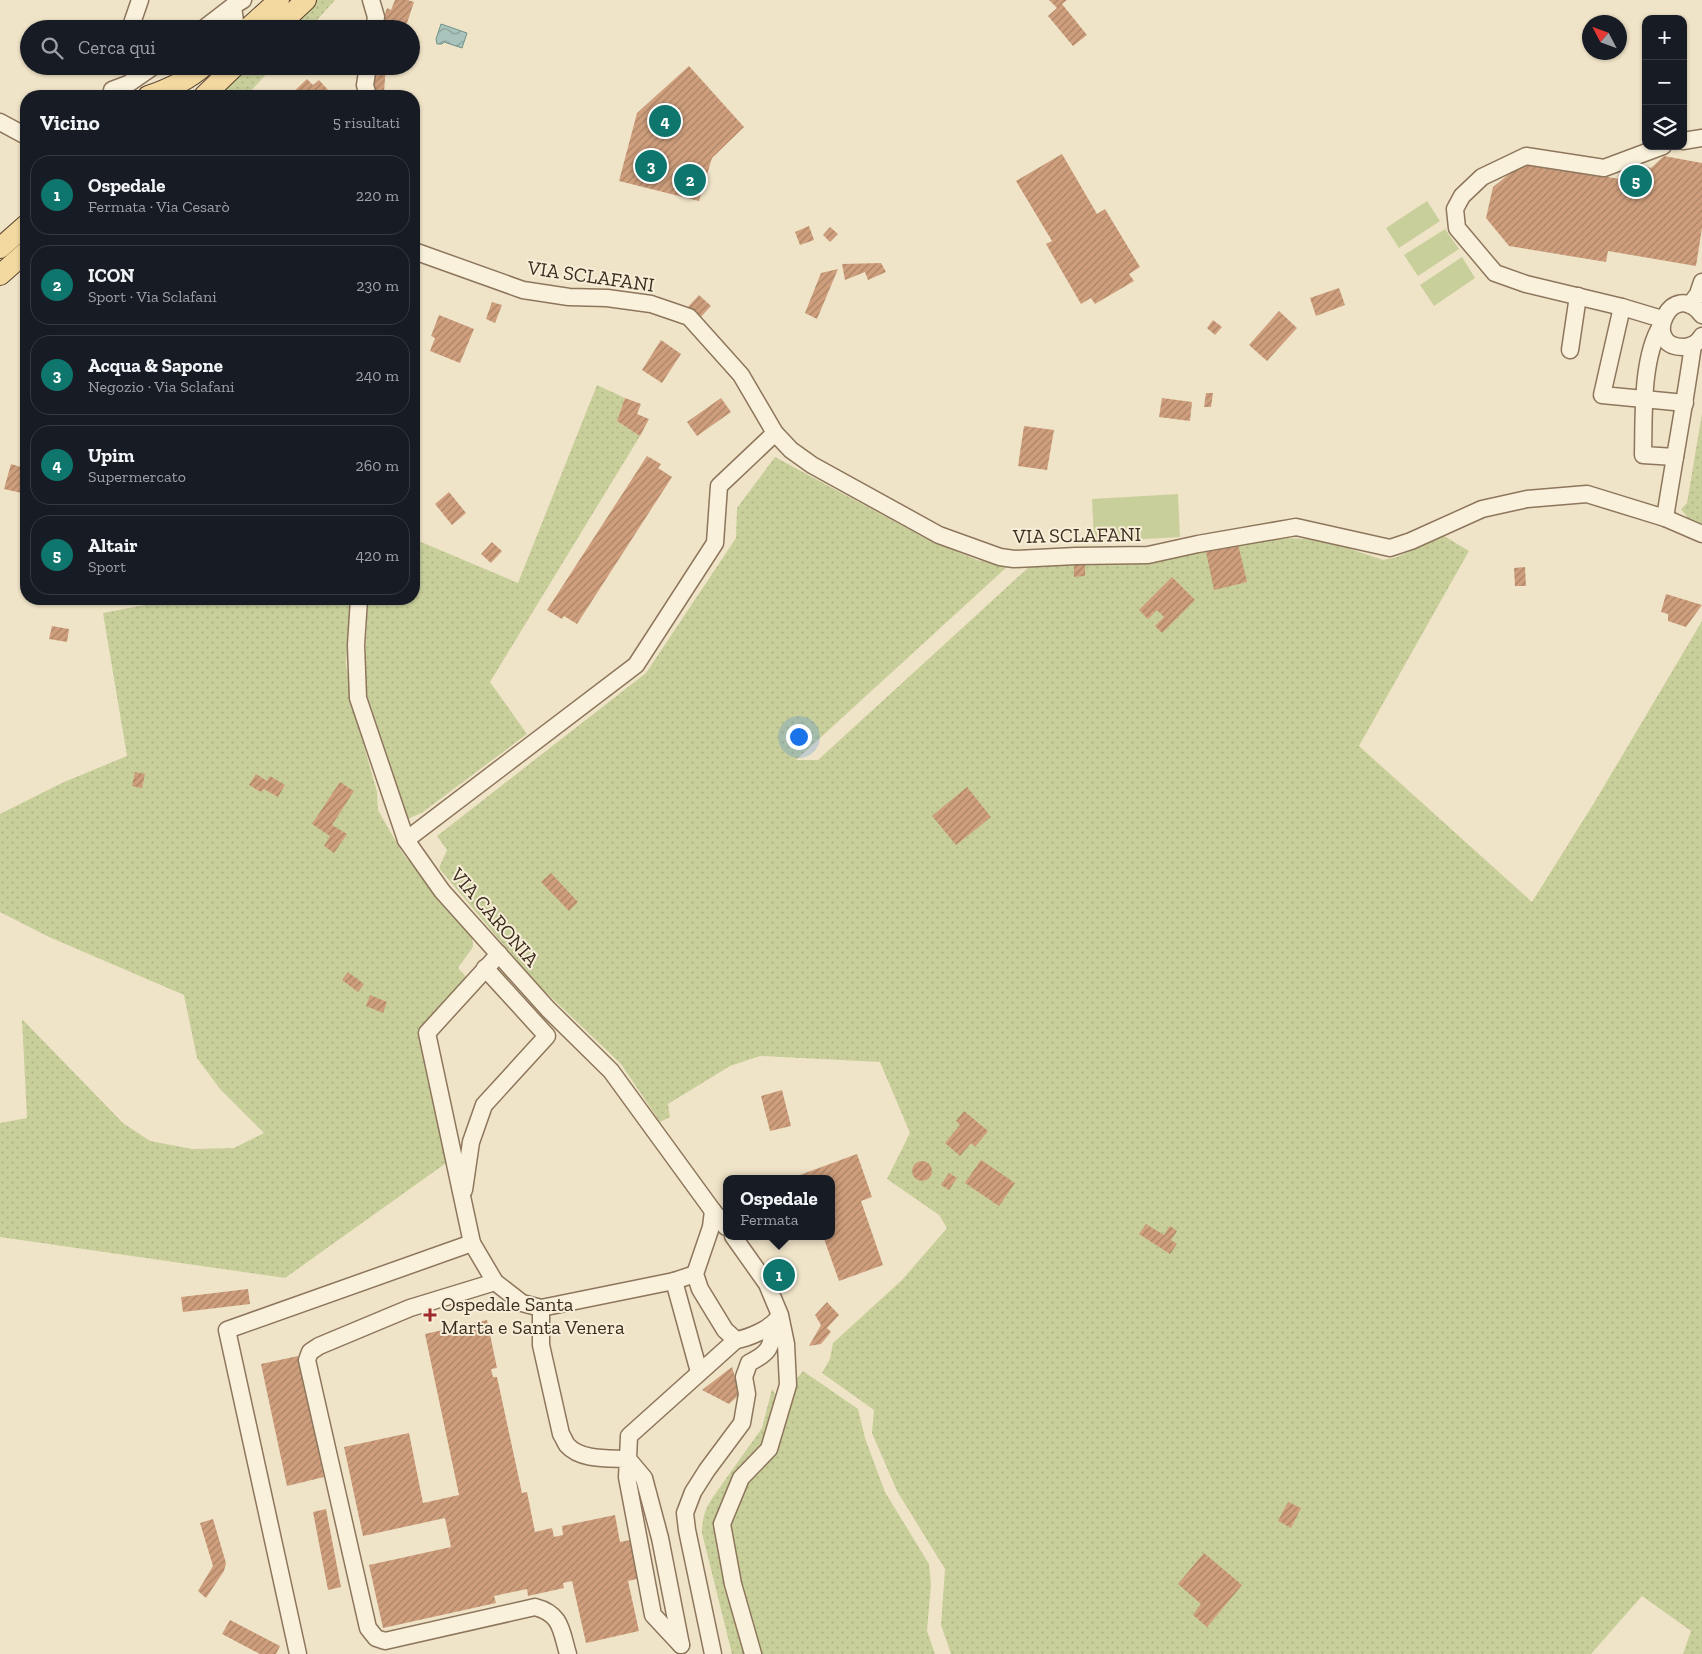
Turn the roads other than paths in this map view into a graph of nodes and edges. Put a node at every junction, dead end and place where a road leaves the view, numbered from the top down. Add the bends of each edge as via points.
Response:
1 (140, 0) edge
2 (279, 0) edge
3 (306, 0) edge
4 (371, 0) edge
5 (238, 3) edge
6 (133, 20) edge
7 (215, 20) edge
8 (237, 20) edge
9 (257, 20) edge
10 (285, 20) edge
11 (376, 20) edge
12 (139, 75) edge
13 (194, 75) edge
14 (226, 75) edge
15 (366, 75) edge
16 (112, 90) dead end
17 (166, 90) edge
18 (210, 90) edge
19 (366, 90) edge
20 (0, 122) edge
21 (20, 123) edge
22 (20, 133) edge
23 (1702, 138) edge
24 (1687, 140) edge
25 (1652, 150) edge
26 (20, 230) edge
27 (0, 248) edge
28 (420, 253) edge
29 (20, 257) edge
30 (0, 275) edge
31 (1702, 282) edge
32 (1578, 296) junction
33 (1622, 307) junction
34 (1696, 310) edge
35 (1662, 323) junction
36 (1698, 341) edge
37 (1570, 350) dead end
38 (1644, 399) junction
39 (1685, 403) junction
40 (775, 433) junction
41 (1674, 457) junction
42 (1665, 518) junction
43 (1702, 534) edge
44 (359, 605) edge
45 (406, 840) junction
46 (499, 954) junction
47 (485, 968) junction
48 (462, 1200) junction
49 (712, 1211) junction
50 (723, 1224) edge
51 (736, 1240) edge
52 (472, 1243) junction
53 (695, 1274) junction
54 (674, 1281) junction
55 (495, 1282) junction
56 (541, 1308) junction
57 (777, 1319) junction
58 (736, 1340) junction
59 (699, 1372) junction
60 (628, 1459) junction
61 (687, 1530) junction
62 (660, 1538) junction
63 (682, 1649) edge
64 (298, 1654) edge
65 (568, 1654) edge
66 (713, 1654) edge
67 (753, 1654) edge

1 - 6 street
2 - 9 main road
3 - 10 main road
4 - 11 street
5 - 7 street
5 - 8 street
12 - 16 street
13 - 17 main road
14 - 18 main road
15 - 19 street
20 - 21 street
20 - 22 street
23 - 24 street
25 - 32 street via 1604,168 1526,156 1482,177 1462,196 1455,209 1458,228 1495,274
26 - 27 main road
28 - 40 street, VIA SCLAFANI via 524,290 651,304 689,317 741,375
29 - 30 main road
31 - 34 street
32 - 33 street
32 - 37 street
33 - 35 street
33 - 38 street via 1602,395
34 - 35 street via 1676,305 1670,308
35 - 36 street via 1666,340 1672,344 1679,347
35 - 38 street via 1652,345
36 - 39 street
38 - 39 street
38 - 41 street via 1643,455
39 - 41 street
40 - 42 street, VIA SCLAFANI via 791,450 812,464 938,535 1014,560 1148,555 1296,527 1390,548 1482,508 1527,499 1587,494
40 - 45 street via 720,486 715,543 636,665
41 - 42 street
42 - 43 street, VIA SCLAFANI
44 - 45 street, VIA CARONIA via 358,698
45 - 46 street, VIA CARONIA via 442,891
46 - 47 street
46 - 49 street, VIA CARONIA via 548,1009 611,1071
47 - 48 street via 427,1033
47 - 48 street via 547,1036 484,1105 472,1142
48 - 52 street
49 - 50 street, VIA CARONIA
49 - 53 street via 711,1227
51 - 57 street via 767,1284
52 - 55 street
52 - 64 street via 227,1330
53 - 54 street
53 - 58 street via 720,1322
54 - 56 street
54 - 59 street
55 - 56 street via 522,1303
55 - 65 street via 410,1308 319,1346 310,1352 307,1360 368,1628 376,1638 385,1641 535,1607 556,1617
56 - 60 street via 541,1345 561,1434 567,1445 592,1457
57 - 58 street
57 - 61 street via 771,1347 763,1356 749,1363 744,1377 747,1394 742,1423 693,1492 685,1513
57 - 67 street via 786,1344 788,1384 769,1449 741,1478 722,1524 733,1584
58 - 59 street
59 - 60 street via 629,1436
60 - 62 street via 644,1478
60 - 63 street via 626,1478 653,1616
61 - 62 street
61 - 66 street
62 - 63 street

